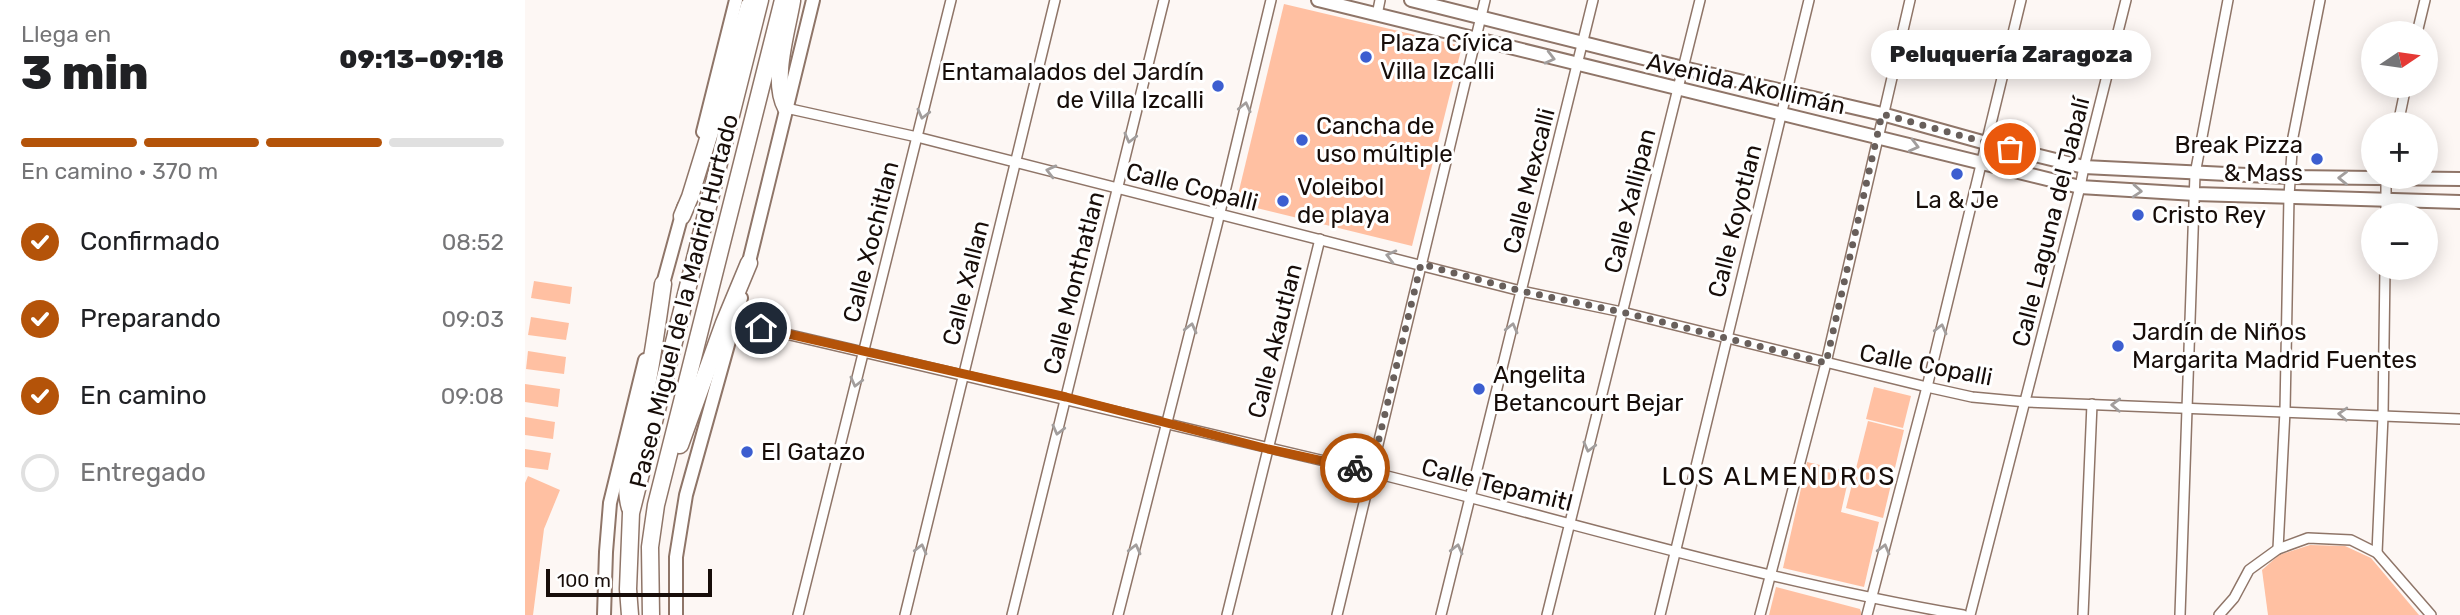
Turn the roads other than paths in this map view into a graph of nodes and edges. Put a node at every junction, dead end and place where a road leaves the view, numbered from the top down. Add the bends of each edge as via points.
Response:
1 (736, 0) edge
2 (751, 0) edge
3 (760, 0) edge
4 (783, 0) edge
5 (793, 0) edge
6 (813, 0) edge
7 (951, 0) edge
8 (1055, 0) edge
9 (1164, 0) edge
10 (1271, 0) edge
11 (1318, 0) edge
12 (1380, 0) edge
13 (1411, 0) edge
14 (1485, 0) edge
15 (1593, 0) edge
16 (1700, 0) edge
17 (1809, 0) edge
18 (1910, 0) edge
19 (2021, 0) edge
20 (2126, 0) edge
21 (2228, 0) edge
22 (2320, 0) edge
23 (2425, 0) edge
24 (1377, 15) junction
25 (1481, 17) junction
26 (2420, 21) edge
27 (1475, 40) junction
28 (1582, 44) junction
29 (1577, 65) junction
30 (1683, 68) junction
31 (1678, 90) junction
32 (1786, 93) junction
33 (786, 108) junction
34 (1882, 114) junction
35 (1781, 115) junction
36 (917, 137) junction
37 (1876, 137) junction
38 (1986, 143) junction
39 (1016, 163) junction
40 (1981, 163) junction
41 (2084, 167) junction
42 (2195, 174) junction
43 (2290, 177) junction
44 (2361, 178) edge
45 (2438, 179) edge
46 (2460, 180) edge
47 (2081, 187) junction
48 (1118, 188) junction
49 (2386, 189) edge
50 (2195, 194) junction
51 (2289, 196) junction
52 (2386, 201) junction
53 (2460, 202) edge
54 (1220, 214) junction
55 (681, 216) junction
56 (1320, 239) junction
57 (749, 263) junction
58 (1421, 264) junction
59 (2385, 280) edge
60 (663, 284) junction
61 (1521, 291) junction
62 (1622, 312) junction
63 (735, 322) junction
64 (1727, 338) junction
65 (863, 352) junction
66 (1826, 363) junction
67 (964, 375) junction
68 (1927, 387) junction
69 (1066, 397) junction
70 (2026, 402) junction
71 (2092, 404) junction
72 (2187, 408) junction
73 (2285, 411) junction
74 (2383, 416) junction
75 (2460, 419) edge
76 (1166, 422) junction
77 (1268, 449) junction
78 (1371, 472) junction
79 (1470, 499) junction
80 (656, 505) junction
81 (631, 513) junction
82 (1570, 524) junction
83 (2278, 549) junction
84 (1675, 552) junction
85 (2377, 553) junction
86 (1770, 573) junction
87 (1871, 599) junction
88 (602, 611) edge
89 (630, 615) edge
90 (650, 615) edge
91 (676, 615) edge
92 (798, 615) edge
93 (905, 615) edge
94 (1012, 615) edge
95 (1118, 615) edge
96 (1227, 615) edge
97 (1337, 615) edge
98 (1441, 615) edge
99 (1547, 615) edge
100 (1660, 615) edge
101 (1760, 615) edge
102 (1867, 615) edge
103 (1963, 615) edge
104 (1970, 615) edge
105 (2083, 615) edge
106 (2180, 615) edge
107 (2219, 615) edge
108 (2431, 615) edge

1 - 55 street
2 - 55 highway
3 - 81 highway, Paseo Miguel de la Madrid Hurtado
4 - 80 highway, Paseo Miguel de la Madrid Hurtado
5 - 33 highway via 779,82
6 - 33 street
7 -> 36 street, Calle Xochitlan
8 - 39 street, Calle Xallan
9 -> 48 street, Calle Monthatlan
54 -> 10 street
11 - 24 street, Avenida Akollimán
12 - 24 street
13 - 25 street, Avenida Akollimán
14 - 25 street
15 - 28 street, Calle Mexcalli
16 - 30 street, Calle Xallipan
17 - 32 street, Calle Koyotlan
18 - 34 street
19 - 38 street
20 - 41 street, Calle Laguna del Jabalí
21 - 42 street
22 - 43 street via 2293,137
23 - 26 street
24 - 27 street, Avenida Akollimán
25 - 27 street
25 - 28 street, Avenida Akollimán
27 -> 29 street, Avenida Akollimán
27 - 58 street
28 - 29 street, Calle Mexcalli
28 - 30 street, Avenida Akollimán
29 - 31 street, Avenida Akollimán
29 - 61 street, Calle Mexcalli
30 - 31 street, Calle Xallipan
30 - 32 street, Avenida Akollimán
31 - 35 street, Avenida Akollimán
31 - 62 street, Calle Xallipan
32 - 34 street, Avenida Akollimán
32 - 35 street, Calle Koyotlan
33 - 36 street, Calle Copalli
33 - 57 street
34 - 37 street
34 - 38 street, Avenida Akollimán
35 - 37 street, Avenida Akollimán
35 - 64 street, Calle Koyotlan
36 - 39 street, Calle Copalli
36 - 65 street, Calle Xochitlan
37 -> 40 street, Avenida Akollimán
37 - 66 street
38 - 40 street
38 - 41 street, Avenida Akollimán
48 -> 39 street, Calle Copalli
39 - 67 street, Calle Xallan
40 - 47 street, Avenida Akollimán
68 -> 40 street
41 - 42 street, Avenida Akollimán
41 - 47 street, Calle Laguna del Jabalí
42 - 43 street, Avenida Akollimán
42 - 50 street
44 -> 43 street, Avenida Akollimán
43 - 51 street
45 - 46 street, Avenida Akollimán
47 -> 50 street, Avenida Akollimán
47 - 70 street, Calle Laguna del Jabalí
48 - 54 street, Calle Copalli
48 - 69 street, Calle Monthatlan
49 - 52 street
50 - 51 street, Avenida Akollimán
50 - 72 street
51 - 52 street, Avenida Akollimán
51 - 73 street
52 - 53 street, Avenida Akollimán
54 - 56 street, Calle Copalli
76 -> 54 street
55 - 60 street
58 -> 56 street, Calle Copalli
56 - 77 street, Calle Akautlan
57 - 63 street
57 - 80 highway
58 - 61 street, Calle Copalli
58 - 78 street
59 - 74 street
60 - 81 highway via 652,363 626,480
60 - 88 street via 610,503
61 - 62 street, Calle Copalli
79 -> 61 street, Calle Mexcalli
62 - 64 street, Calle Copalli
62 -> 82 street, Calle Xallipan
63 - 65 street, Calle Tepamitl
63 - 91 street via 685,495 676,557
64 - 66 street, Calle Copalli
64 - 84 street, Calle Koyotlan
65 - 67 street, Calle Tepamitl
65 -> 92 street, Calle Xochitlan
66 - 68 street, Calle Copalli
66 - 86 street
67 - 69 street, Calle Tepamitl
93 -> 67 street, Calle Xallan
68 - 70 street, Calle Copalli
87 -> 68 street
69 - 76 street, Calle Tepamitl
69 -> 94 street, Calle Monthatlan
70 - 71 street, Calle Copalli
70 - 104 street, Calle Laguna del Jabalí
72 -> 71 street, Calle Copalli
71 - 105 street
72 - 73 street, Calle Copalli
72 - 106 street
74 -> 73 street, Calle Copalli
73 - 83 street
74 - 75 street, Calle Copalli
74 - 85 street
76 - 77 street, Calle Tepamitl
95 -> 76 street
77 - 78 street, Calle Tepamitl
77 - 96 street, Calle Akautlan
78 - 79 street, Calle Tepamitl
78 - 97 street
79 - 82 street, Calle Tepamitl
98 -> 79 street, Calle Mexcalli
80 - 90 highway, Paseo Miguel de la Madrid Hurtado via 650,547
81 - 89 highway, Paseo Miguel de la Madrid Hurtado
82 - 84 street, Calle Tepamitl
82 - 99 street, Calle Xallipan
83 - 85 street via 2308,538 2340,539
83 - 107 street via 2249,570
84 - 86 street, Calle Tepamitl
84 - 100 street, Calle Koyotlan
85 - 108 street
86 - 87 street, Calle Tepamitl
86 - 101 street
87 - 102 street
87 - 103 street, Calle Tepamitl

